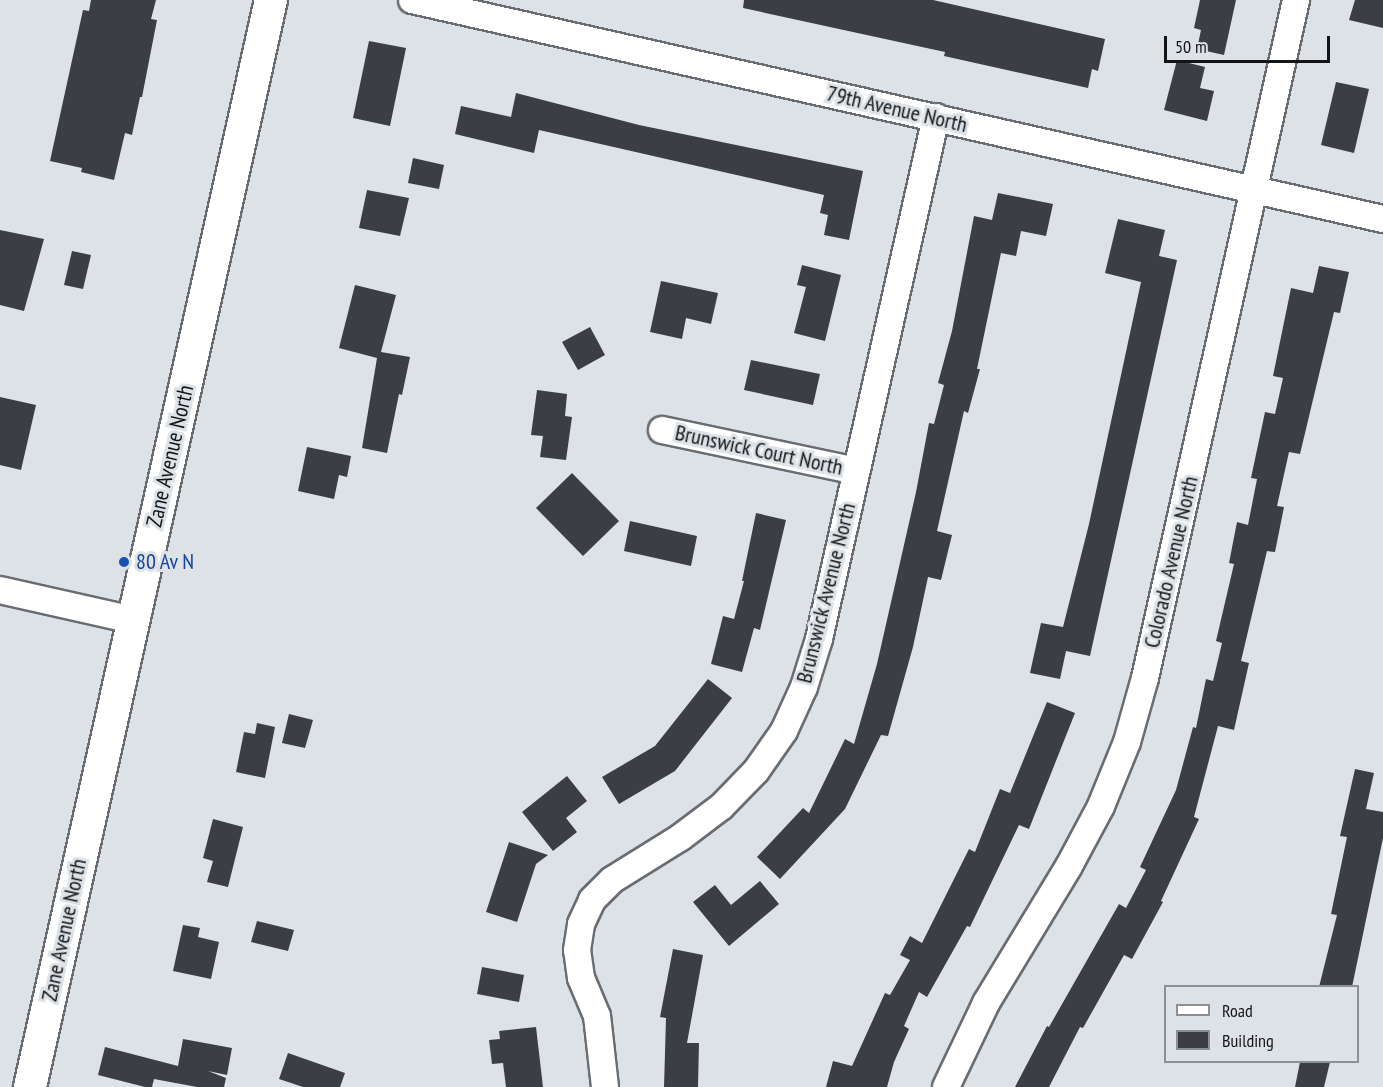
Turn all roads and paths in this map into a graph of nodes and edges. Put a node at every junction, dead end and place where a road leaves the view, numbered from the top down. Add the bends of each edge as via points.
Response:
1 (271, 0) edge
2 (412, 0) edge
3 (1296, 0) edge
4 (936, 117) junction
5 (1254, 190) junction
6 (1383, 219) edge
7 (662, 430) dead end
8 (856, 471) junction
9 (0, 590) edge
10 (133, 620) junction
11 (30, 1087) edge
12 (605, 1087) edge
13 (946, 1087) edge

1 - 10 main road, Zane Avenue North
2 - 4 street, 79th Avenue North
3 - 5 street, Colorado Avenue North
4 - 5 street, 79th Avenue North
4 - 8 street, Brunswick Avenue North
5 - 6 street, 79th Avenue North
5 - 13 street, Colorado Avenue North via 1145,678 1127,742 1101,806 986,1003
7 - 8 street, Brunswick Court North
8 - 12 street, Brunswick Avenue North via 819,639 804,687 784,731 756,771 721,807 612,880 592,900 581,924 577,950 581,978 597,1016
9 - 10 street
10 - 11 main road, Zane Avenue North

